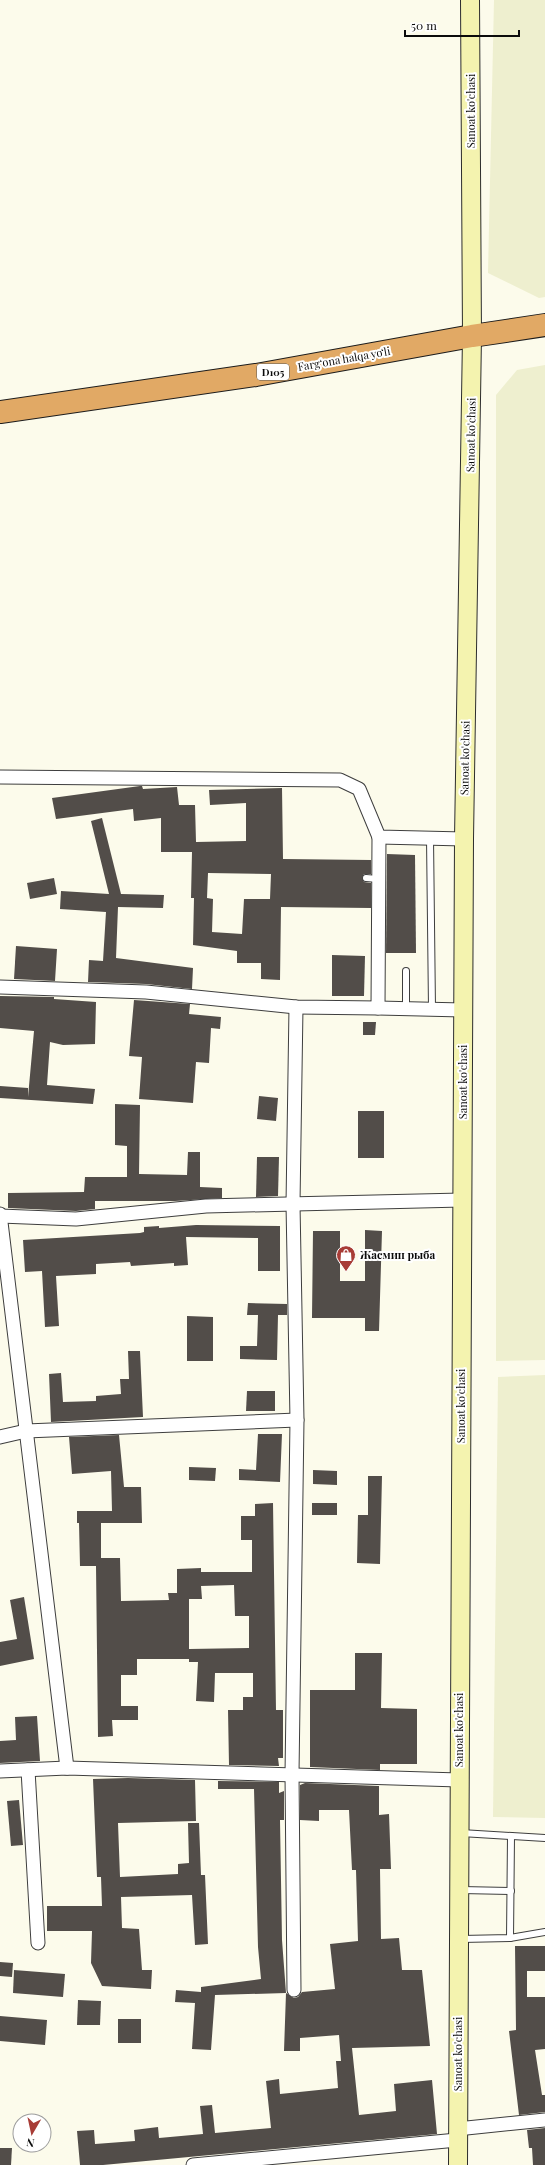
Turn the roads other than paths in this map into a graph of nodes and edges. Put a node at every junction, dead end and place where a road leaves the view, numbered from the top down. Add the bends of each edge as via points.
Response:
1 (470, 0) edge
2 (545, 325) edge
3 (472, 336) junction
4 (0, 412) edge
5 (0, 777) edge
6 (379, 837) junction
7 (430, 838) junction
8 (464, 839) junction
9 (406, 971) dead end
10 (0, 987) edge
11 (296, 1007) junction
12 (378, 1008) junction
13 (406, 1009) junction
14 (432, 1009) junction
15 (463, 1010) junction
16 (462, 1200) junction
17 (293, 1204) junction
18 (0, 1216) edge
19 (297, 1420) junction
20 (26, 1431) junction
21 (0, 1437) edge
22 (67, 1768) junction
23 (28, 1770) junction
24 (0, 1771) edge
25 (292, 1774) junction
26 (459, 1780) junction
27 (458, 1833) junction
28 (511, 1836) junction
29 (545, 1838) edge
30 (458, 1890) junction
31 (511, 1891) junction
32 (545, 1932) edge
33 (510, 1938) junction
34 (458, 1939) junction
35 (38, 1942) dead end
36 (294, 1990) dead end
37 (545, 2120) edge
38 (457, 2135) junction
39 (193, 2165) edge
40 (458, 2165) edge

1 - 3 main road, Sanoat ko'chasi
2 - 3 highway, Farg‘ona halqa yo‘li / D105
3 - 4 highway, Farg‘ona halqa yo‘li / D105 via 256,375
3 - 8 main road, Sanoat ko'chasi
5 - 6 street via 340,780 359,788
6 - 7 street
6 - 12 street via 372,878
7 - 8 street
7 - 14 lane
8 - 15 main road, Sanoat ko'chasi
9 - 13 lane
10 - 11 street via 146,992
11 - 12 street
11 - 17 street
12 - 13 street
13 - 14 street
14 - 15 street
15 - 16 main road, Sanoat ko'chasi
16 - 17 street
16 - 26 main road, Sanoat ko'chasi
17 - 18 street via 206,1206 76,1219
17 - 19 street
18 - 20 street
19 - 20 street
19 - 25 street
20 - 21 street
20 - 22 street
22 - 23 street
22 - 25 street
23 - 24 street
23 - 35 street
25 - 26 street
25 - 36 street
26 - 27 main road, Sanoat ko'chasi
27 - 28 lane
27 - 30 main road, Sanoat ko'chasi
28 - 29 lane
28 - 31 lane
30 - 31 lane
30 - 34 main road, Sanoat ko'chasi
31 - 33 lane
32 - 33 lane
33 - 34 lane
34 - 38 main road, Sanoat ko'chasi
37 - 38 street
38 - 39 street
38 - 40 main road, Sanoat ko'chasi

